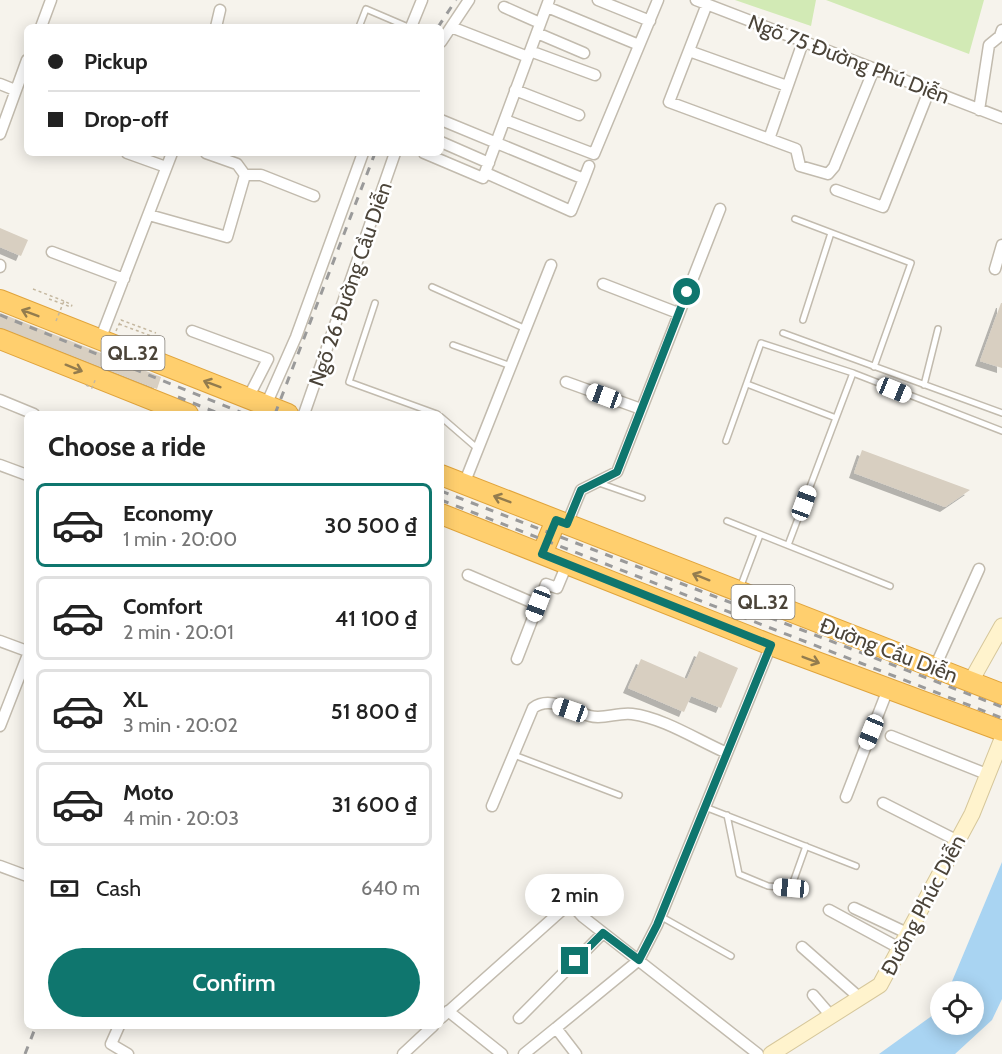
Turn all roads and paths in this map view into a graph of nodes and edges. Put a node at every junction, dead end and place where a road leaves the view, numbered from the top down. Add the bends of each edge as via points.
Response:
1 (51, 0) edge
2 (422, 0) edge
3 (469, 0) edge
4 (598, 0) edge
5 (658, 0) edge
6 (702, 2) edge
7 (548, 3) edge
8 (504, 7) dead end
9 (220, 10) dead end
10 (650, 21) junction
11 (41, 24) edge
12 (217, 24) edge
13 (360, 24) edge
14 (402, 24) edge
15 (410, 24) edge
16 (451, 27) junction
17 (539, 28) junction
18 (1002, 30) edge
19 (444, 38) edge
20 (803, 42) junction
21 (639, 45) junction
22 (689, 51) junction
23 (584, 53) dead end
24 (529, 54) junction
25 (24, 68) edge
26 (874, 69) junction
27 (595, 75) dead end
28 (0, 84) edge
29 (788, 86) junction
30 (15, 90) junction
31 (515, 90) junction
32 (929, 91) junction
33 (979, 110) junction
34 (579, 115) dead end
35 (1002, 118) edge
36 (505, 120) junction
37 (444, 121) edge
38 (0, 134) edge
39 (769, 139) junction
40 (497, 142) junction
41 (444, 144) edge
42 (135, 156) edge
43 (171, 156) edge
44 (214, 156) edge
45 (362, 156) edge
46 (394, 156) edge
47 (431, 156) edge
48 (589, 166) dead end
49 (166, 167) junction
50 (487, 168) junction
51 (246, 176) junction
52 (584, 179) junction
53 (836, 190) dead end
54 (314, 196) dead end
55 (720, 209) dead end
56 (149, 215) junction
57 (795, 219) dead end
58 (831, 233) junction
59 (1002, 245) edge
60 (52, 252) dead end
61 (551, 266) dead end
62 (995, 269) dead end
63 (124, 279) junction
64 (603, 285) dead end
65 (432, 287) dead end
66 (33, 289) dead end
67 (49, 299) dead end
68 (0, 300) edge
69 (64, 301) junction
70 (375, 303) dead end
71 (678, 313) junction
72 (121, 320) dead end
73 (803, 320) dead end
74 (57, 321) dead end
75 (119, 324) dead end
76 (526, 328) junction
77 (938, 329) dead end
78 (192, 331) dead end
79 (156, 333) dead end
80 (783, 333) dead end
81 (154, 337) dead end
82 (0, 339) edge
83 (100, 340) junction
84 (453, 345) dead end
85 (511, 366) junction
86 (874, 367) junction
87 (853, 373) junction
88 (96, 378) dead end
89 (566, 382) dead end
90 (747, 384) junction
91 (86, 385) dead end
92 (924, 385) junction
93 (0, 400) edge
94 (641, 409) junction
95 (272, 410) edge
96 (27, 411) edge
97 (180, 411) edge
98 (305, 411) edge
99 (429, 411) edge
100 (1002, 413) edge
101 (836, 418) junction
102 (444, 420) edge
103 (1002, 431) edge
104 (726, 441) dead end
105 (478, 449) junction
106 (0, 465) edge
107 (24, 474) edge
108 (444, 476) edge
109 (598, 482) junction
110 (464, 484) junction
111 (642, 498) dead end
112 (444, 515) edge
113 (727, 521) dead end
114 (562, 522) junction
115 (760, 535) junction
116 (788, 545) junction
117 (542, 554) junction
118 (567, 564) junction
119 (979, 569) dead end
120 (468, 575) dead end
121 (890, 585) dead end
122 (739, 592) junction
123 (538, 604) junction
124 (1002, 627) edge
125 (0, 641) edge
126 (771, 645) junction
127 (24, 650) edge
128 (517, 660) dead end
129 (24, 665) edge
130 (935, 667) junction
131 (971, 681) junction
132 (888, 689) junction
133 (1002, 694) edge
134 (0, 726) edge
135 (1002, 731) edge
136 (891, 736) dead end
137 (1002, 739) edge
138 (727, 753) junction
139 (512, 754) junction
140 (989, 775) junction
141 (619, 795) dead end
142 (846, 796) dead end
143 (883, 803) dead end
144 (492, 806) dead end
145 (705, 807) junction
146 (727, 815) junction
147 (958, 841) junction
148 (806, 846) junction
149 (0, 866) edge
150 (856, 866) dead end
151 (24, 875) edge
152 (854, 908) dead end
153 (829, 910) dead end
154 (660, 916) junction
155 (603, 933) junction
156 (909, 934) junction
157 (802, 947) dead end
158 (901, 949) junction
159 (731, 956) dead end
160 (639, 960) junction
161 (833, 965) dead end
162 (815, 994) dead end
163 (863, 998) junction
164 (445, 1014) edge
165 (834, 1016) junction
166 (519, 1018) dead end
167 (556, 1028) junction
168 (118, 1029) edge
169 (429, 1029) edge
170 (128, 1054) edge
171 (404, 1054) edge
172 (502, 1054) edge
173 (524, 1054) edge
174 (576, 1054) edge
175 (758, 1054) edge
176 (771, 1054) edge

1 - 11 street
2 - 15 street
3 - 16 street
4 - 10 street
5 - 10 street
6 - 20 street, Ngõ 75 Đường Phú Diễn
6 - 22 street
7 - 17 street
7 - 21 street
8 - 17 street
9 - 12 street
10 - 21 street
13 - 14 lane via 366,9
16 - 19 street
16 - 24 street
17 - 23 street
17 - 24 street
18 - 33 street via 987,50
20 - 26 street, Ngõ 75 Đường Phú Diễn
20 - 29 street
21 - 36 street via 594,154
22 - 29 street
22 - 39 street via 669,102
24 - 27 street
24 - 31 street
25 - 30 street
26 - 32 street, Ngõ 75 Đường Phú Diễn
26 - 39 street via 828,174 800,166 796,149
28 - 30 street
29 - 39 street
30 - 38 street
31 - 34 street
31 - 36 street
32 - 33 street, Ngõ 75 Đường Phú Diễn
32 - 53 street via 883,207
33 - 35 street, Ngõ 75 Đường Phú Diễn
36 - 40 street
37 - 40 street
40 - 50 street
40 - 52 street
41 - 50 street
42 - 49 street
43 - 49 street
44 - 51 street via 237,164
45 - 95 street
46 - 98 street, Ngõ 26 Đường Cầu Diễn
47 - 50 street via 483,178
48 - 52 street
49 - 56 street
50 - 52 street via 571,211
51 - 54 street via 261,175
51 - 56 street via 227,237
55 - 71 street
56 - 63 street
57 - 58 lane
58 - 73 lane
58 - 86 lane via 911,263
59 - 62 street
60 - 63 street
61 - 76 street
63 - 83 street
64 - 71 street
65 - 76 lane
66 - 69 path
67 - 69 path, bridge via 71,308
83 -> 68 highway, QL.32
69 - 74 path, bridge
70 - 99 lane via 349,382
71 - 94 street
72 - 79 path
75 - 81 path
76 - 85 street
77 - 92 lane
78 - 95 street via 268,359
80 - 86 lane
82 -> 97 highway, QL.32
95 -> 83 highway, QL.32
84 - 85 lane
85 - 105 street
86 - 92 lane
87 - 90 lane via 761,343
87 - 101 lane
87 - 103 lane
88 - 91 path, bridge via 92,388
89 - 94 street
90 - 101 lane
90 - 104 lane
92 - 100 lane
93 - 96 street
94 - 109 street via 617,472
101 - 116 lane
102 - 105 lane
105 - 110 street
106 - 107 street
108 - 110 highway, Đường Cầu Diễn / QL.32
109 - 111 lane
109 - 114 street via 581,490
114 -> 110 highway, Đường Cầu Diễn / QL.32
112 - 117 highway, Đường Cầu Diễn / QL.32
113 - 115 lane
114 - 117 highway
122 -> 114 highway, Đường Cầu Diễn / QL.32
115 - 116 lane
115 - 122 lane
116 - 121 lane
117 - 118 highway, Đường Cầu Diễn / QL.32
118 - 123 street via 557,588 546,584
118 - 126 highway, Đường Cầu Diễn / QL.32
119 - 130 street
120 - 123 street
122 - 130 highway, Đường Cầu Diễn / QL.32
123 - 128 street
124 - 131 street
125 - 127 street
126 -> 132 highway, Đường Cầu Diễn / QL.32
126 - 138 street
129 - 134 street
130 - 131 highway, Đường Cầu Diễn / QL.32
131 - 133 highway, Đường Cầu Diễn / QL.32
132 - 135 highway, Đường Cầu Diễn / QL.32
132 - 142 street
136 - 140 street
137 - 140 street, Đường Phúc Diễn
138 - 139 street via 653,720 630,714 592,717 548,702 533,708
138 - 145 street
139 - 141 lane
139 - 144 street
140 - 147 street, Đường Phúc Diễn
143 - 147 street
145 - 146 lane
145 - 154 street
146 - 148 lane
146 - 148 lane via 739,874 768,886 791,888
147 - 156 street, Đường Phúc Diễn
148 - 150 lane
149 - 151 street
152 - 156 street
153 - 158 street
154 - 159 lane
154 - 160 street
155 - 160 street
155 - 164 street via 570,903
155 - 166 street
156 - 158 street, Đường Phúc Diễn
157 - 163 street
158 - 163 street, Đường Phúc Diễn via 880,985
160 - 167 street
160 - 175 street
161 - 163 street
162 - 165 street
163 - 165 street, Đường Phúc Diễn
164 - 172 street
165 - 176 street, Đường Phúc Diễn
167 - 173 street
167 - 174 street
168 - 170 street via 111,1044
169 - 171 street

